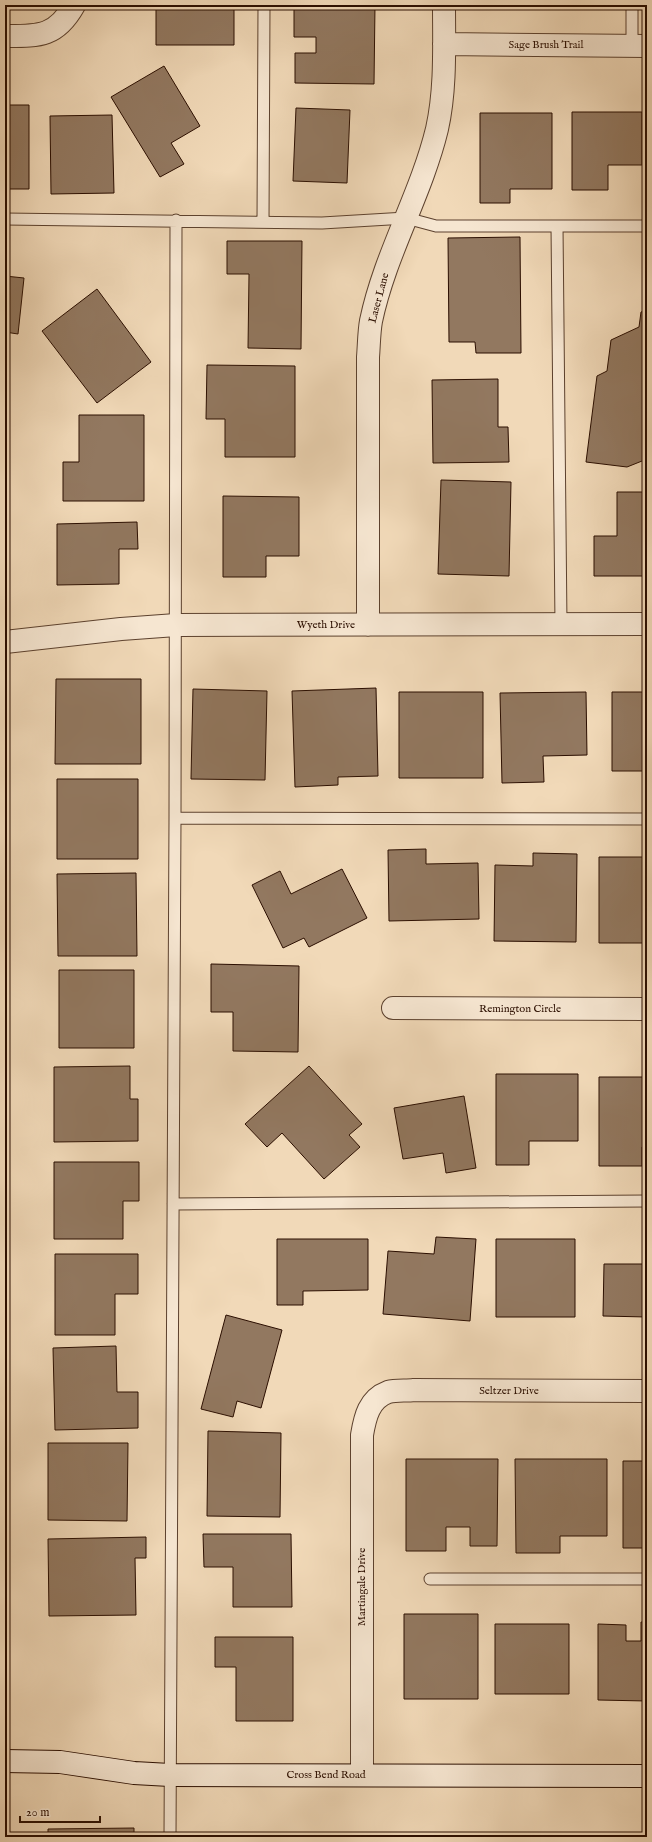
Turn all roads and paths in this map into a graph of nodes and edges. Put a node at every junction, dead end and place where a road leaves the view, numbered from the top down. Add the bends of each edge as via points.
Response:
1 (264, 5) edge
2 (444, 5) edge
3 (632, 5) edge
4 (71, 11) edge
5 (5, 36) edge
6 (444, 44) junction
7 (639, 46) edge
8 (406, 218) junction
9 (5, 219) edge
10 (176, 220) junction
11 (263, 222) junction
12 (557, 226) junction
13 (647, 226) edge
14 (647, 624) edge
15 (176, 625) junction
16 (368, 625) junction
17 (561, 625) junction
18 (5, 642) edge
19 (175, 818) junction
20 (647, 819) edge
21 (393, 1008) dead end
22 (647, 1009) edge
23 (647, 1201) edge
24 (174, 1204) junction
25 (647, 1391) edge
26 (374, 1401) joint
27 (430, 1579) dead end
28 (647, 1579) edge
29 (5, 1761) edge
30 (170, 1774) junction
31 (362, 1775) junction
32 (647, 1776) edge
33 (170, 1837) edge

1 - 11 lane
2 - 6 street, Laser Lane
3 - 7 lane
4 - 5 street via 52,31 31,36
6 - 7 street, Sage Brush Trail
6 - 8 street, Laser Lane via 437,128
8 - 11 lane via 322,223
8 - 12 lane via 436,226
8 - 16 street, Laser Lane via 381,283 371,322 368,357
9 - 10 lane
10 - 11 lane
10 - 15 lane
12 - 13 lane
12 - 17 lane
14 - 17 street, Wyeth Drive
15 - 16 street, Wyeth Drive
15 - 18 street, Wyeth Drive
15 - 19 lane
16 - 17 street, Wyeth Drive
19 - 20 lane
19 - 24 lane
21 - 22 street, Remington Circle
23 - 24 lane
24 - 30 lane
25 - 26 street, Seltzer Drive via 414,1390 389,1392
26 - 31 street, Martingale Drive via 365,1418 362,1435
27 - 28 lane
29 - 30 street, Cross Bend Road via 60,1762 134,1773
30 - 31 street, Cross Bend Road
30 - 33 lane
31 - 32 street, Cross Bend Road

